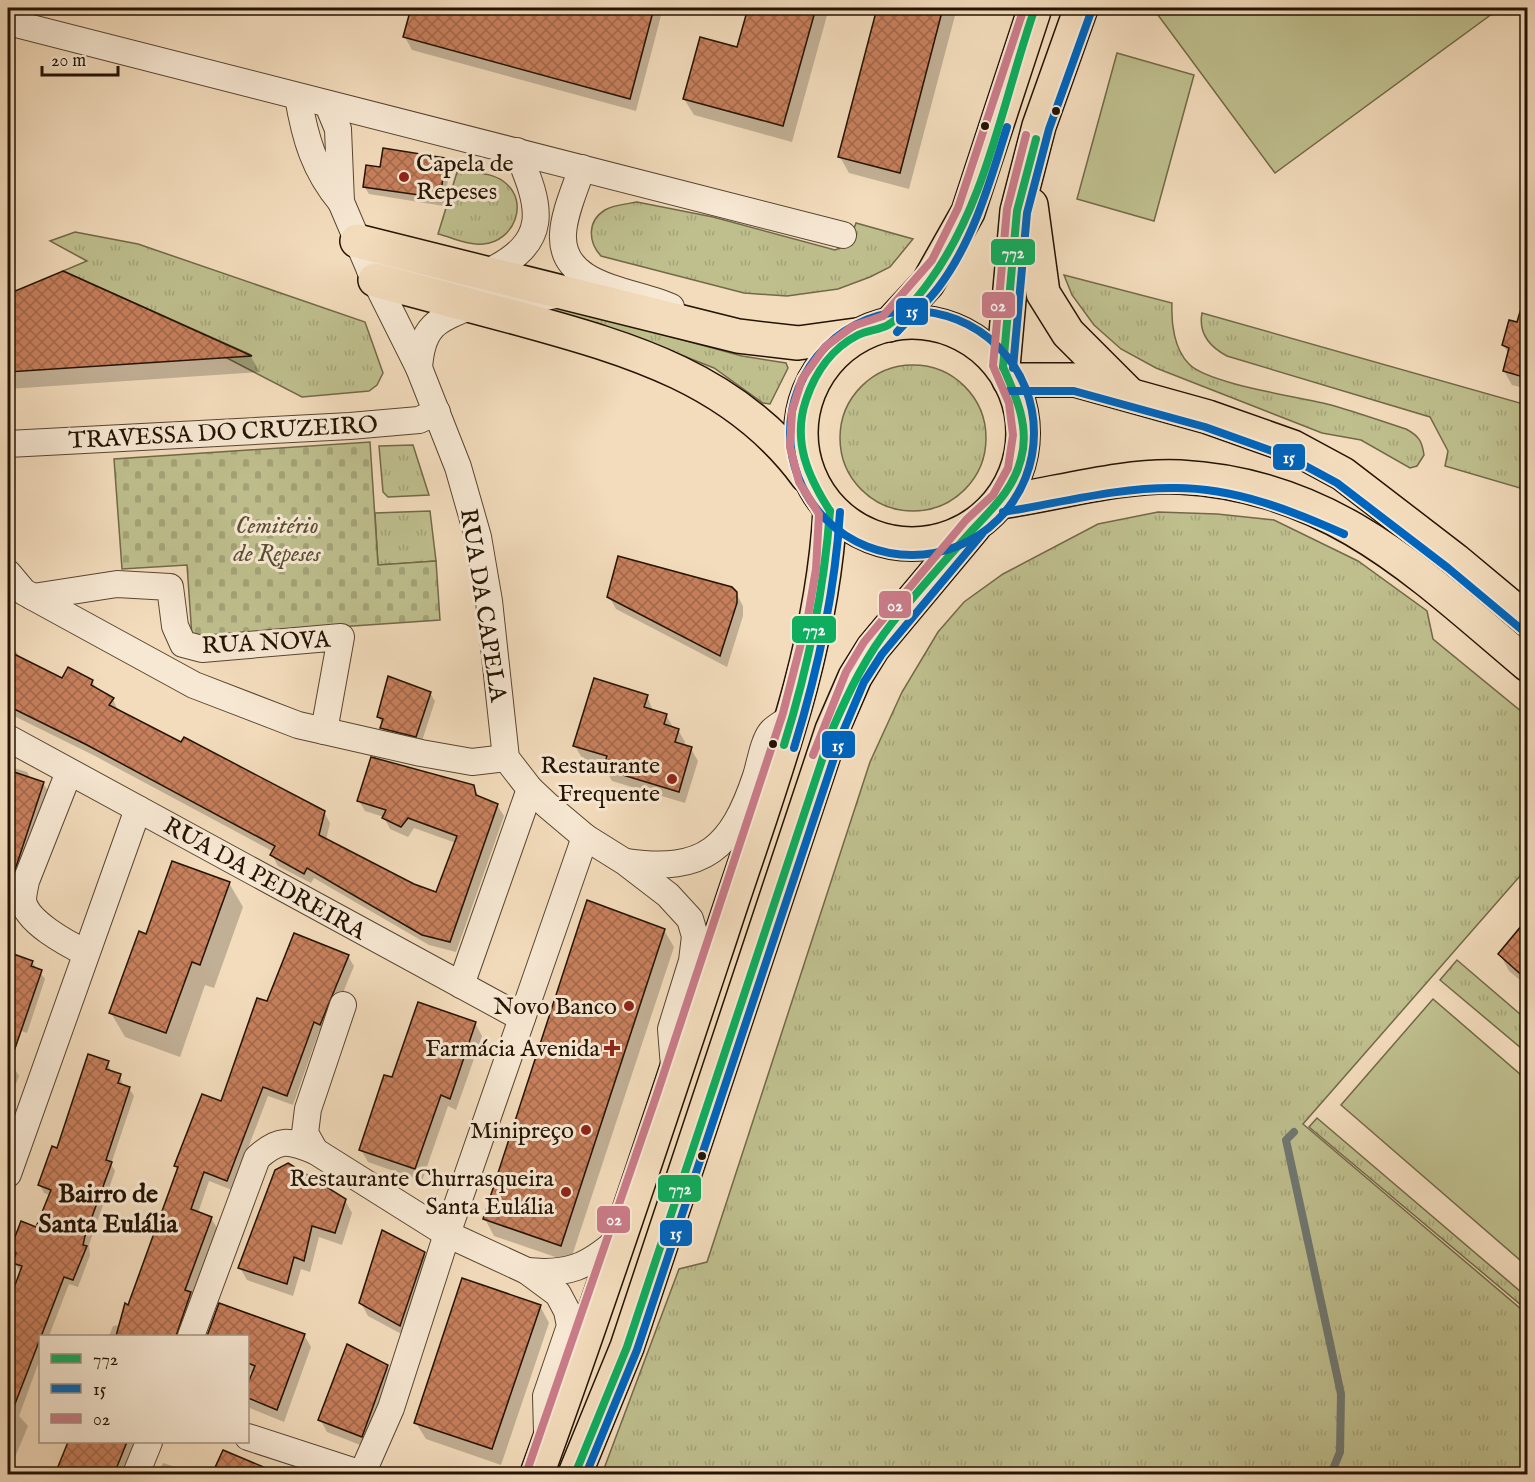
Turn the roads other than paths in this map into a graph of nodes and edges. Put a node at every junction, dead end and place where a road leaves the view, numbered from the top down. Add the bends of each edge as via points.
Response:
1 (1035, 8) edge
2 (1081, 8) edge
3 (8, 22) edge
4 (298, 97) junction
5 (328, 105) junction
6 (517, 151) junction
7 (582, 168) junction
8 (1024, 183) junction
9 (341, 202) junction
10 (843, 235) dead end
11 (368, 264) junction
12 (486, 273) junction
13 (563, 293) junction
14 (472, 306) junction
15 (889, 325) junction
16 (695, 326) junction
17 (858, 335) junction
18 (419, 368) junction
19 (1006, 374) junction
20 (1128, 393) junction
21 (437, 412) junction
22 (8, 444) edge
23 (809, 478) junction
24 (1001, 502) junction
25 (830, 511) junction
26 (974, 527) junction
27 (8, 573) edge
28 (33, 597) junction
29 (1527, 621) edge
30 (1527, 665) edge
31 (793, 716) junction
32 (324, 731) junction
33 (8, 738) edge
34 (506, 758) junction
35 (69, 772) junction
36 (530, 789) junction
37 (138, 809) junction
38 (585, 837) junction
39 (625, 862) junction
40 (86, 953) junction
41 (461, 985) junction
42 (343, 1005) dead end
43 (522, 1018) junction
44 (675, 1073) junction
45 (315, 1151) junction
46 (8, 1174) edge
47 (447, 1234) junction
48 (618, 1240) junction
49 (527, 1271) junction
50 (191, 1335) edge
51 (249, 1437) edge
52 (149, 1443) edge
53 (542, 1460) edge
54 (136, 1474) edge
55 (362, 1474) edge
56 (575, 1474) edge

1 - 15 main road via 968,212 928,283
2 - 8 main road via 1039,126
3 - 4 street
4 - 5 street
4 - 9 street via 312,158 324,182
5 - 6 street
5 - 9 street, RUA DA CAPELA via 338,129
6 - 7 street
6 - 12 street via 536,203 534,232 522,250
7 - 10 street
7 - 16 street via 563,232 568,262 582,276 654,299 677,310
8 - 19 main road via 1010,264
8 - 20 main road via 1032,209 1043,293 1068,333
9 - 11 street, RUA DA CAPELA
11 - 12 main road
11 - 13 street via 386,265 526,301
11 - 14 main road
11 - 18 street, RUA DA CAPELA
12 - 13 main road
13 - 16 main road
14 - 18 street via 433,325 425,336
14 - 23 main road via 601,341 663,363 743,411 792,455
15 - 17 main road
15 - 19 main road via 921,322 952,329 980,344
16 - 17 main road via 767,341 798,343
17 - 23 main road via 831,355 812,382 801,413 800,446
18 - 21 street, RUA DA CAPELA
19 - 20 main road via 1075,380
19 - 24 main road via 1019,399 1024,435 1018,471
20 - 29 main road via 1293,447 1343,474
21 - 22 street, TRAVESSA DO CRUZEIRO via 419,420 350,426
21 - 34 street, RUA DA CAPELA via 478,537
23 - 25 main road
24 - 26 main road
24 - 30 main road via 1149,478 1180,477 1267,492 1309,506 1382,545
25 - 26 main road via 862,534 899,545 938,542
25 - 31 main road via 818,618
26 - 56 main road via 893,621 855,677 832,730 627,1347
27 - 28 street, RUA NOVA
28 - 32 street, RUA NOVA via 194,685 298,725
28 - 32 street, RUA NOVA via 117,584 170,587 175,626 183,644 202,649 341,637
31 - 39 street via 770,733 747,802 730,835 705,855 679,864
31 - 44 main road
32 - 34 street, RUA NOVA via 472,762
33 - 35 street, RUA DA PEDREIRA
34 - 36 street
35 - 37 street, RUA DA PEDREIRA
35 - 40 street via 26,881 23,898 37,920 58,938
36 - 38 street
36 - 41 street
37 - 40 street
37 - 41 street, RUA DA PEDREIRA
38 - 39 street
38 - 43 street
39 - 44 street via 675,903 690,919 695,936 693,961 671,1029
40 - 46 street
41 - 43 street, RUA DA PEDREIRA
42 - 45 street via 308,1109 305,1132
43 - 47 street
44 - 48 main road
45 - 47 street
45 - 50 street via 294,1142 272,1144 257,1158
47 - 49 street
47 - 55 street via 391,1408
48 - 49 street via 598,1257 574,1269 551,1273
48 - 53 main road
49 - 53 street via 558,1294 570,1326 546,1396
51 - 55 street
52 - 54 street

